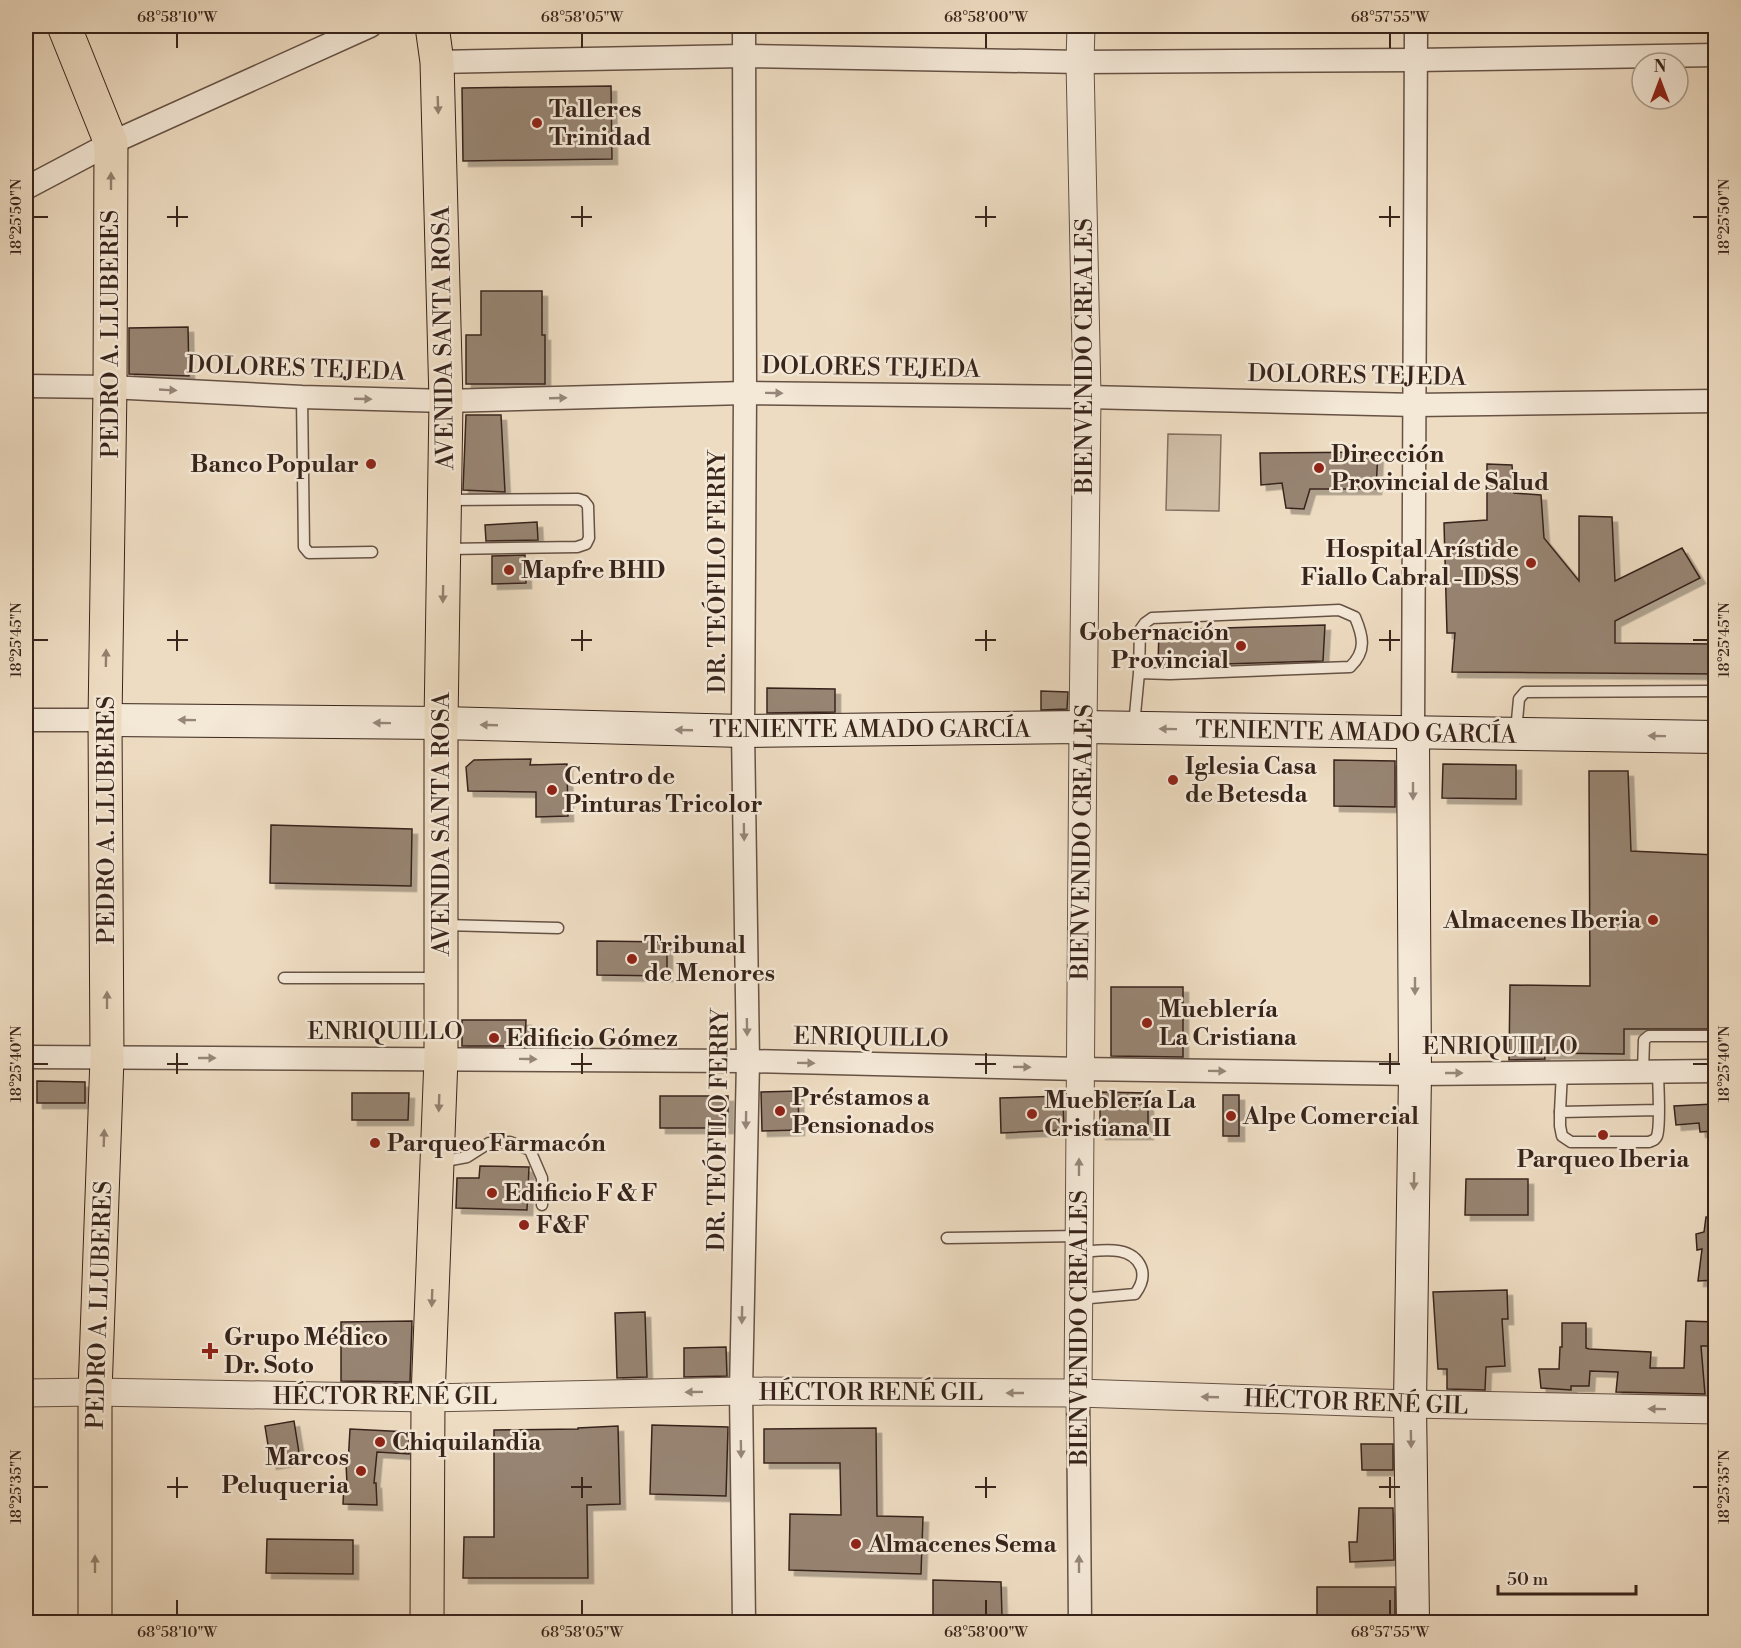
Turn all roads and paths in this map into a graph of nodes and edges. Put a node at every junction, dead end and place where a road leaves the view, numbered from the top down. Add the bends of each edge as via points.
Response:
1 (64, 26) edge
2 (370, 26) edge
3 (432, 26) edge
4 (744, 26) edge
5 (1081, 26) edge
6 (1416, 26) edge
7 (1716, 55) edge
8 (744, 56) junction
9 (1416, 60) junction
10 (436, 62) junction
11 (1080, 62) junction
12 (111, 143) junction
13 (26, 188) edge
14 (26, 386) edge
15 (110, 387) junction
16 (745, 393) junction
17 (302, 397) junction
18 (1087, 397) junction
19 (446, 401) junction
20 (1716, 401) edge
21 (1415, 405) junction
22 (444, 500) junction
23 (444, 549) junction
24 (372, 552) dead end
25 (1139, 673) junction
26 (1707, 691) dead end
27 (26, 720) edge
28 (105, 720) junction
29 (441, 723) junction
30 (1083, 727) junction
31 (1134, 728) junction
32 (743, 732) junction
33 (1413, 733) junction
34 (1516, 734) junction
35 (1716, 737) edge
36 (441, 925) junction
37 (558, 927) dead end
38 (284, 978) dead end
39 (441, 978) junction
40 (1716, 1036) edge
41 (26, 1057) edge
42 (107, 1058) junction
43 (441, 1058) junction
44 (748, 1061) junction
45 (1080, 1069) junction
46 (1651, 1071) junction
47 (1716, 1071) edge
48 (1562, 1072) junction
49 (1415, 1074) junction
50 (1658, 1110) junction
51 (1560, 1112) junction
52 (437, 1162) junction
53 (543, 1205) dead end
54 (947, 1239) dead end
55 (1079, 1244) junction
56 (1078, 1299) junction
57 (741, 1391) junction
58 (95, 1392) junction
59 (26, 1393) edge
60 (1078, 1393) junction
61 (428, 1398) junction
62 (1410, 1404) junction
63 (1716, 1410) edge
64 (95, 1623) edge
65 (427, 1623) edge
66 (744, 1623) edge
67 (1080, 1623) edge
68 (1413, 1623) edge

1 - 12 main road, PEDRO A. LLUBERES
2 - 12 street
3 - 10 main road, AVENIDA SANTA ROSA
4 - 8 street, DR. TEÓFILO FERRY
5 - 11 street, BIENVENIDO CREALES
6 - 9 street
7 - 9 street
8 - 10 street
8 - 11 street
8 - 16 street, DR. TEÓFILO FERRY
9 - 11 street
9 - 21 street
10 -> 19 main road, AVENIDA SANTA ROSA
11 - 18 street, BIENVENIDO CREALES
12 - 13 street
15 -> 12 main road, PEDRO A. LLUBERES
14 - 15 street, DOLORES TEJEDA
15 -> 17 street, DOLORES TEJEDA
28 -> 15 main road, PEDRO A. LLUBERES
16 -> 18 street, DOLORES TEJEDA
19 -> 16 street, DOLORES TEJEDA
16 - 32 street, DR. TEÓFILO FERRY
17 -> 19 street, DOLORES TEJEDA
17 - 24 lane via 304,547 309,552
18 - 21 street, DOLORES TEJEDA
18 - 30 street, BIENVENIDO CREALES
19 - 22 main road, AVENIDA SANTA ROSA
20 - 21 street, DOLORES TEJEDA
21 - 33 street
22 - 23 main road, AVENIDA SANTA ROSA
22 - 23 lane via 578,499 588,507 589,538 577,547
23 -> 29 main road, AVENIDA SANTA ROSA
25 - 25 lane via 1350,667 1362,651 1360,628 1355,616 1339,610 1152,618 1140,630
25 - 31 lane
26 - 34 lane via 1525,692 1519,699
27 - 28 street, TENIENTE AMADO GARCÍA
29 -> 28 main road, TENIENTE AMADO GARCÍA
42 -> 28 main road, PEDRO A. LLUBERES
32 -> 29 main road, TENIENTE AMADO GARCÍA
29 - 36 main road, AVENIDA SANTA ROSA
30 - 31 main road, TENIENTE AMADO GARCÍA
30 - 32 main road, TENIENTE AMADO GARCÍA
30 - 45 street, BIENVENIDO CREALES
33 -> 31 main road, TENIENTE AMADO GARCÍA
32 -> 44 street, DR. TEÓFILO FERRY
33 - 34 main road, TENIENTE AMADO GARCÍA
33 -> 49 main road
35 -> 34 main road, TENIENTE AMADO GARCÍA
36 - 37 lane
36 - 39 main road, AVENIDA SANTA ROSA
38 - 39 lane
39 - 43 main road, AVENIDA SANTA ROSA
40 - 46 lane via 1649,1036 1644,1040
41 - 42 street, ENRIQUILLO
42 -> 43 street, ENRIQUILLO
58 -> 42 main road, PEDRO A. LLUBERES
43 -> 44 street, ENRIQUILLO
43 -> 52 main road, AVENIDA SANTA ROSA
44 -> 45 street, ENRIQUILLO
44 -> 57 street, DR. TEÓFILO FERRY
45 -> 49 street, ENRIQUILLO
55 -> 45 street, BIENVENIDO CREALES
46 - 47 street, ENRIQUILLO
46 - 48 street, ENRIQUILLO
46 - 50 lane
49 -> 48 street, ENRIQUILLO
48 - 51 lane
49 -> 62 main road
50 - 51 lane
50 - 51 lane via 1657,1136 1649,1142 1571,1142 1562,1136
52 - 53 lane via 467,1157 489,1143 510,1142 530,1150 542,1178
52 -> 61 main road, AVENIDA SANTA ROSA
54 - 55 lane
55 - 56 street, BIENVENIDO CREALES
55 - 56 lane via 1130,1253 1143,1272 1135,1294
56 - 60 street, BIENVENIDO CREALES
60 -> 57 street, HÉCTOR RENÉ GIL
57 -> 61 street, HÉCTOR RENÉ GIL
57 -> 66 street, DR. TEÓFILO FERRY
58 - 59 street, HÉCTOR RENÉ GIL
58 - 61 street, HÉCTOR RENÉ GIL
64 -> 58 main road, PEDRO A. LLUBERES
62 -> 60 street, HÉCTOR RENÉ GIL
67 -> 60 street, BIENVENIDO CREALES
61 - 65 main road, AVENIDA SANTA ROSA
63 -> 62 street, HÉCTOR RENÉ GIL
62 -> 68 main road

